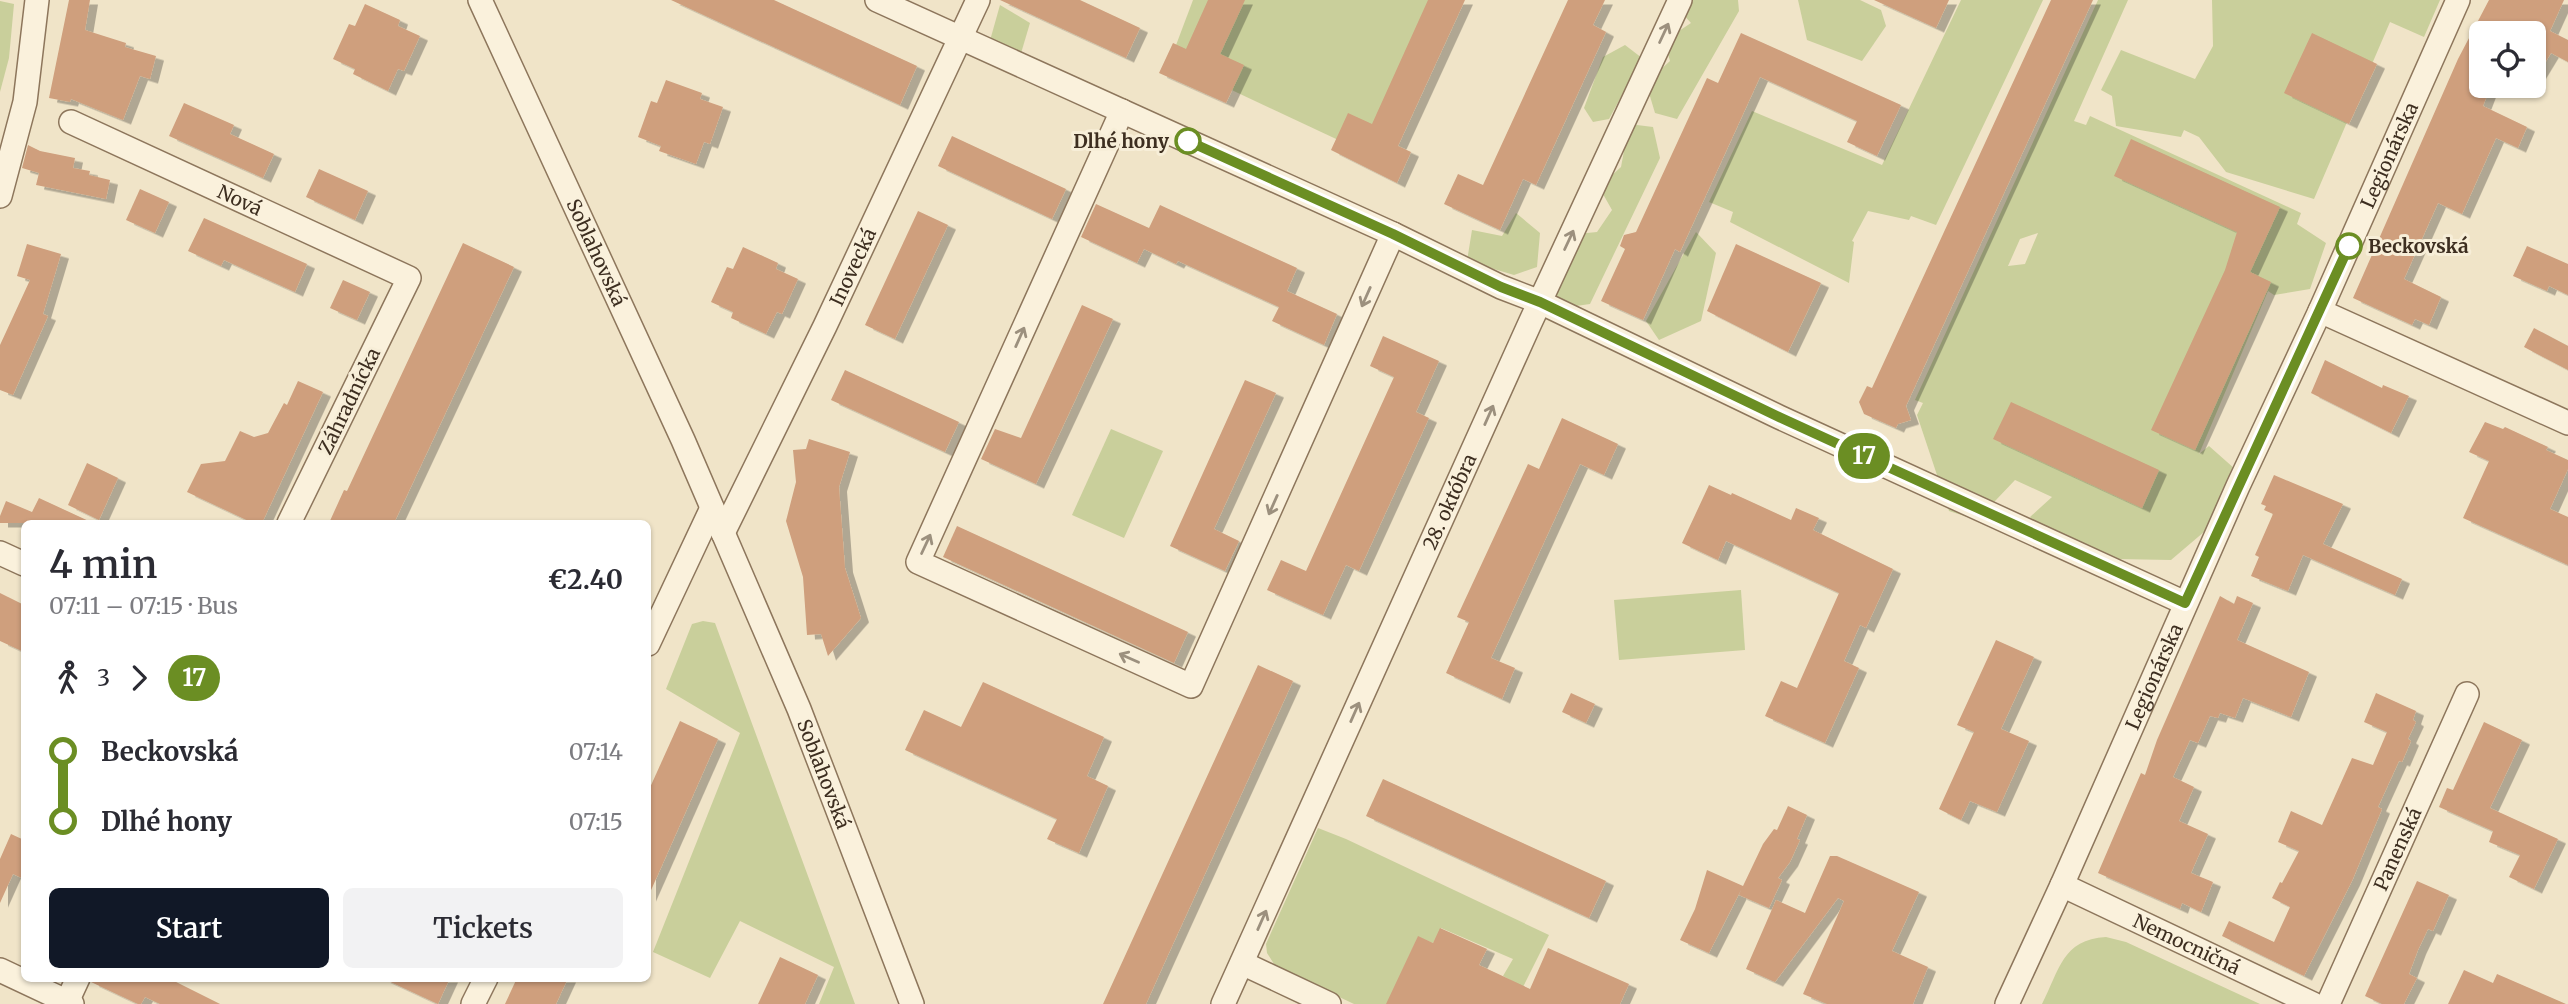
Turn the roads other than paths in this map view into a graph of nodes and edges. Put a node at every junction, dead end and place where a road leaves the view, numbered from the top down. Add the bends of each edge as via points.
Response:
1 (37, 0) edge
2 (480, 0) edge
3 (877, 0) edge
4 (978, 0) edge
5 (1679, 0) edge
6 (2458, 0) edge
7 (961, 37) junction
8 (1122, 111) junction
9 (71, 122) dead end
10 (0, 196) edge
11 (1393, 234) junction
12 (409, 278) joint
13 (1540, 302) junction
14 (2320, 311) junction
15 (2568, 423) edge
16 (712, 508) junction
17 (290, 520) edge
18 (723, 533) junction
19 (0, 553) edge
20 (21, 563) edge
21 (2185, 603) junction
22 (651, 638) edge
23 (2467, 694) dead end
24 (2062, 885) junction
25 (1242, 963) junction
26 (0, 970) edge
27 (21, 980) edge
28 (25, 982) edge
29 (77, 982) edge
30 (484, 982) edge
31 (69, 1003) edge
32 (473, 1004) edge
33 (912, 1004) edge
34 (1223, 1004) edge
35 (1329, 1004) edge
36 (2007, 1004) edge
37 (2313, 1004) edge
38 (2328, 1004) edge

1 - 10 street via 25,102
2 - 16 street, Soblahovská
3 - 7 street
4 - 7 street, Inovecká
13 -> 5 street, 28. októbra
6 - 14 street, Legionárska
7 - 8 street
7 - 18 street, Inovecká
8 - 11 street
11 -> 8 street via 1191,686 918,562
9 - 12 street, Nová
11 - 13 street
12 - 17 street, Záhradnícka
13 - 21 street
25 -> 13 street, 28. októbra
14 - 15 street
14 - 21 street, Legionárska
16 - 18 street, Soblahovská
16 - 22 street
18 - 33 street, Soblahovská via 799,709
19 - 20 street
21 - 24 street, Legionárska
23 - 38 street, Panenská
24 - 36 street, Legionárska
24 - 37 street, Nemocničná
25 - 34 street, 28. októbra
25 - 35 street
26 - 27 street
28 - 31 street
29 - 31 street
30 - 32 street

